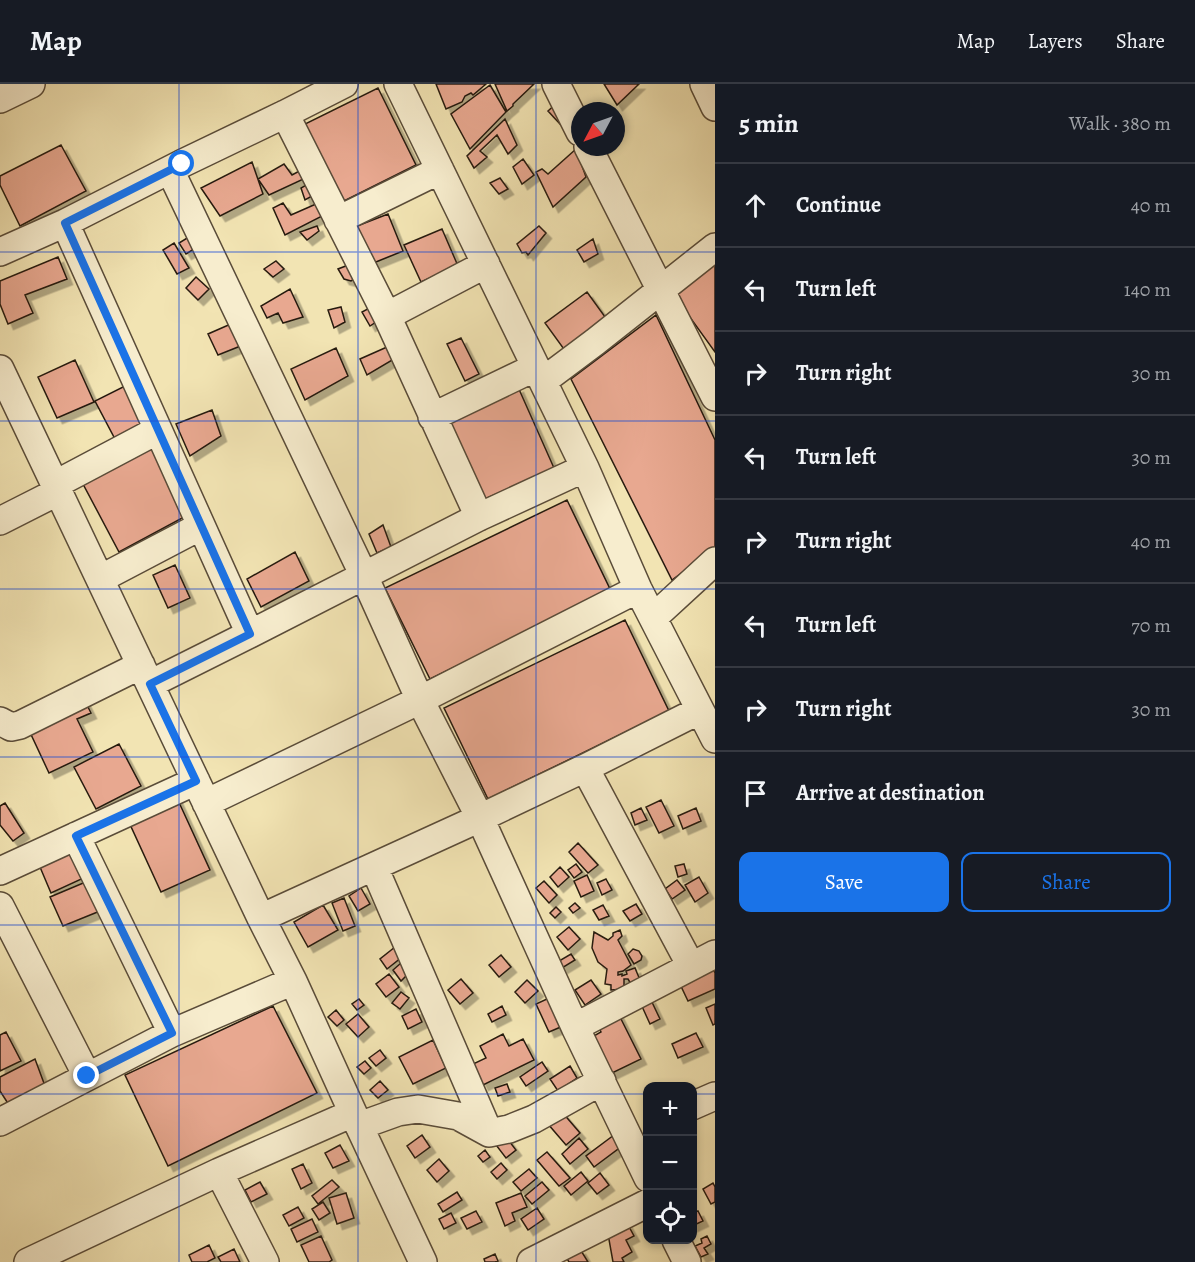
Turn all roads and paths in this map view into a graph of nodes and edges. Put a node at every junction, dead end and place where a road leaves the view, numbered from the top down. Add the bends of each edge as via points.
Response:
1 (344, 84) edge
2 (398, 84) edge
3 (556, 84) edge
4 (704, 84) edge
5 (715, 107) edge
6 (285, 114) junction
7 (571, 114) edge
8 (593, 156) edge
9 (170, 170) junction
10 (440, 170) junction
11 (338, 220) junction
12 (65, 223) junction
13 (715, 247) edge
14 (0, 252) edge
15 (486, 264) junction
16 (661, 290) junction
17 (387, 316) junction
18 (0, 369) edge
19 (539, 374) junction
20 (715, 397) edge
21 (8, 406) edge
22 (432, 417) junction
23 (158, 430) junction
24 (585, 468) junction
25 (57, 488) junction
26 (479, 517) junction
27 (0, 521) edge
28 (201, 526) junction
29 (715, 561) edge
30 (364, 576) junction
31 (100, 579) junction
32 (639, 590) junction
33 (653, 618) junction
34 (250, 634) junction
35 (145, 675) junction
36 (420, 700) junction
37 (700, 710) junction
38 (0, 721) edge
39 (715, 738) edge
40 (585, 768) junction
41 (201, 792) junction
42 (480, 818) junction
43 (76, 836) junction
44 (374, 867) junction
45 (0, 871) edge
46 (0, 906) edge
47 (261, 918) junction
48 (715, 954) edge
49 (691, 966) junction
50 (293, 981) junction
51 (575, 1027) junction
52 (172, 1033) junction
53 (87, 1076) junction
54 (602, 1082) junction
55 (715, 1096) edge
56 (697, 1104) edge
57 (356, 1120) junction
58 (0, 1122) edge
59 (638, 1132) edge
60 (489, 1133) junction
61 (643, 1155) edge
62 (219, 1172) junction
63 (643, 1206) edge
64 (678, 1244) edge
65 (542, 1259) edge
66 (28, 1262) edge
67 (265, 1262) edge
68 (423, 1262) edge
69 (687, 1262) edge

1 - 6 street
2 - 10 street
3 - 7 street
4 - 5 street
6 - 9 street
6 - 11 street
8 - 16 street
9 - 12 street
9 - 30 street
10 - 11 street
10 - 15 street
11 - 17 street
12 - 14 street
12 - 23 street
13 - 16 street
15 - 17 street
15 - 19 street
16 - 19 street
16 - 20 street
17 - 22 street
18 - 21 street
19 - 22 street
19 - 24 street
21 - 25 street
22 - 26 street
23 - 25 street
23 - 28 street
24 - 26 street
24 - 32 street
25 - 27 street
25 - 31 street
26 - 30 street
28 - 31 street
28 - 34 street
29 - 33 street
30 - 34 street
30 - 36 street
31 - 35 street
32 - 33 street
32 - 36 street
33 - 37 street
34 - 35 street
35 - 38 street via 20,725
35 - 41 street
36 - 41 street
36 - 42 street
37 - 39 street
37 - 40 street
40 - 42 street
40 - 49 street
41 - 43 street
41 - 47 street
42 - 44 street
42 - 51 street
43 - 45 street
43 - 52 street
44 - 47 street
44 - 60 street
46 - 53 street
47 - 50 street
48 - 49 street
49 - 51 street
50 - 52 street
50 - 57 street
51 - 54 street
52 - 53 street
53 - 58 street
54 - 59 street
54 - 60 street via 534,1119
55 - 56 street
57 - 60 street via 418,1109 458,1116
57 - 62 street
57 - 68 street
59 - 61 street
62 - 66 street
62 - 67 street
63 - 65 street
64 - 69 street

